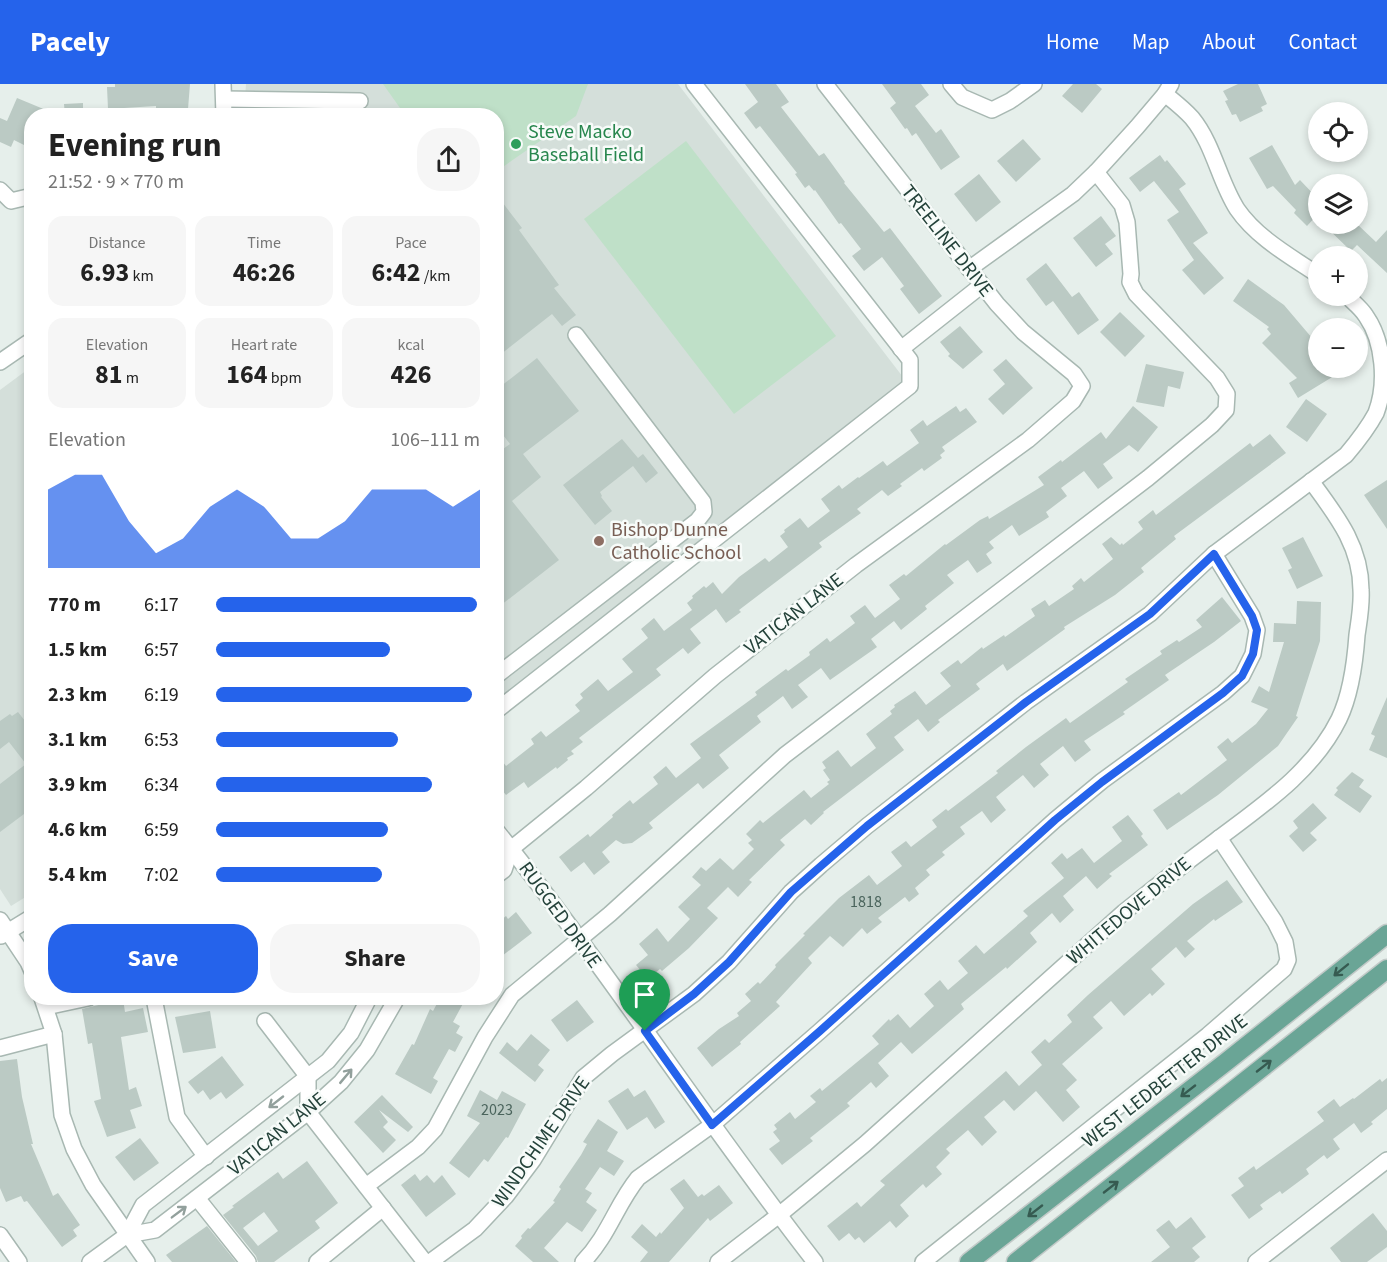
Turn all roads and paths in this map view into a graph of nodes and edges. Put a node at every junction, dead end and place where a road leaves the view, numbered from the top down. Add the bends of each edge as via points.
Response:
1 (694, 84) edge
2 (825, 84) edge
3 (951, 84) edge
4 (1034, 84) edge
5 (1168, 89) edge
6 (223, 91) edge
7 (360, 100) dead end
8 (224, 108) edge
9 (1096, 172) junction
10 (0, 190) edge
11 (24, 198) edge
12 (1308, 268) edge
13 (969, 269) junction
14 (982, 285) junction
15 (1356, 306) edge
16 (576, 335) dead end
17 (24, 346) edge
18 (901, 349) junction
19 (0, 362) edge
20 (1082, 386) joint
21 (1311, 481) junction
22 (1214, 554) junction
23 (504, 670) edge
24 (504, 705) edge
25 (1219, 838) junction
26 (504, 849) edge
27 (504, 870) edge
28 (24, 921) edge
29 (3, 930) edge
30 (1387, 934) edge
31 (579, 940) junction
32 (24, 960) edge
33 (1387, 969) edge
34 (45, 1005) edge
35 (155, 1005) edge
36 (365, 1005) edge
37 (393, 1005) edge
38 (265, 1021) dead end
39 (645, 1031) junction
40 (54, 1034) junction
41 (0, 1048) edge
42 (1226, 1062) junction
43 (308, 1077) junction
44 (1242, 1083) junction
45 (308, 1112) junction
46 (712, 1125) junction
47 (206, 1157) junction
48 (1387, 1160) edge
49 (366, 1186) junction
50 (196, 1198) junction
51 (383, 1208) junction
52 (779, 1215) junction
53 (0, 1235) edge
54 (127, 1235) junction
55 (19, 1262) edge
56 (90, 1262) edge
57 (147, 1262) edge
58 (248, 1262) edge
59 (317, 1262) edge
60 (425, 1262) edge
61 (430, 1262) edge
62 (584, 1262) edge
63 (718, 1262) edge
64 (815, 1262) edge
65 (923, 1262) edge
66 (969, 1262) edge
67 (1016, 1262) edge
68 (1256, 1262) edge

1 - 18 street
2 - 13 street, TREELINE DRIVE
3 - 4 street via 962,97 992,110
5 - 9 street
5 - 12 street via 1207,142 1246,222
6 - 7 street
6 - 8 street
9 - 13 street via 1073,194
9 - 31 street via 1122,205 1127,222 1130,282 1136,294 1217,378 1227,394 1226,410 1148,478 785,755
10 - 11 street via 11,201
13 - 14 street, TREELINE DRIVE
14 - 18 street
14 - 20 street, TREELINE DRIVE via 1023,332 1074,374
15 - 21 street, WINDCHIME DRIVE via 1378,337 1383,362 1377,411 1346,455
16 - 23 street via 703,502 704,512
17 - 19 street
18 - 24 street via 910,360 910,386
20 - 26 street, VATICAN LANE via 1073,401 1028,440 856,565 715,676 586,788
21 - 22 street, WINDCHIME DRIVE
21 - 25 street, WHITEDOVE DRIVE via 1351,540 1358,560 1362,591 1348,692 1340,718 1312,759 1262,806
22 - 39 street, WINDCHIME DRIVE via 1150,614 1026,702 851,838 791,892 729,962
22 - 46 street via 1257,630 1253,654 1242,676 1055,820
25 - 52 street, WHITEDOVE DRIVE via 1125,912 865,1144
25 - 65 street via 1285,942 1288,960 1284,969 1208,1035
26 - 27 street, VATICAN LANE
26 - 31 street, RUGGED DRIVE
28 - 29 street
29 - 32 street
30 -> 42 main road, WEST LEDBETTER DRIVE
31 - 39 street, RUGGED DRIVE
31 - 49 street via 512,995 435,1129 418,1147
44 -> 33 main road
34 - 40 street
35 - 47 street via 177,1117
36 - 43 street, VATICAN LANE via 351,1033 328,1061
45 -> 37 street, VATICAN LANE via 341,1082 367,1050
38 - 43 street
39 - 46 street, RUGGED DRIVE
39 - 61 street, WINDCHIME DRIVE via 583,1078 506,1196 475,1229
40 - 41 street
40 - 54 street via 62,1115 74,1149
42 - 44 main road
42 -> 66 main road, WEST LEDBETTER DRIVE
43 - 45 street
43 -> 47 street, VATICAN LANE
67 -> 44 main road
45 - 49 street
45 - 50 street, VATICAN LANE
46 - 52 street, RUGGED DRIVE
46 - 62 street via 638,1179
47 - 54 street, VATICAN LANE via 143,1206
48 - 68 street
49 - 51 street
54 -> 50 street, VATICAN LANE via 154,1230
50 - 58 street
51 - 59 street
51 - 60 street
52 - 63 street, WHITEDOVE DRIVE
52 - 64 street, RUGGED DRIVE
53 - 55 street
54 - 56 street, VATICAN LANE
54 - 57 street

